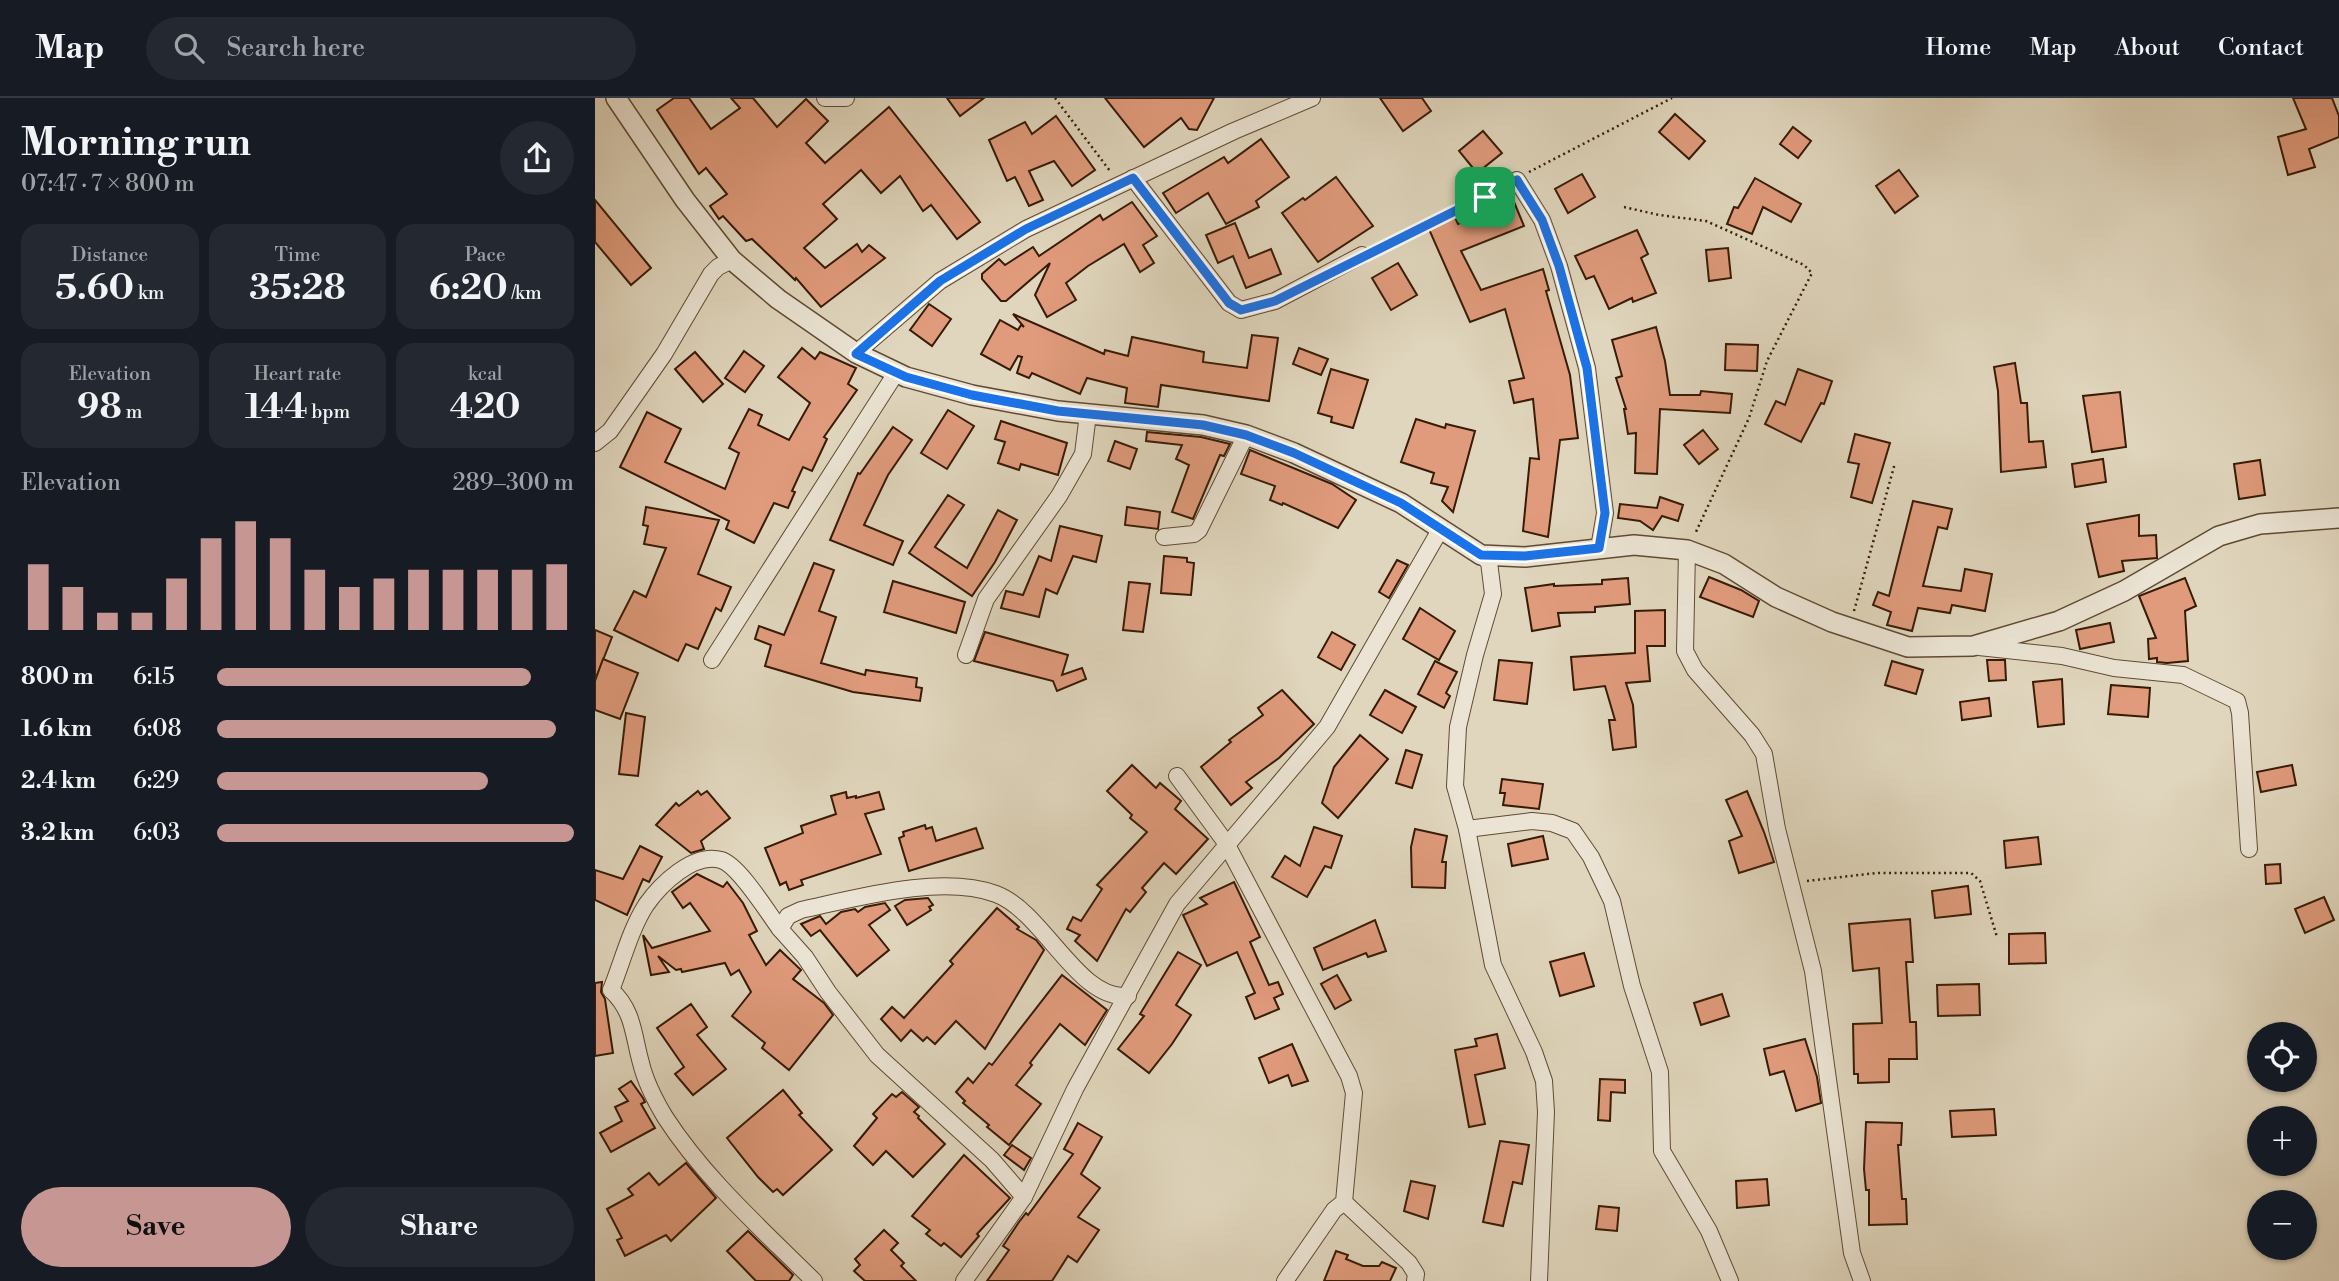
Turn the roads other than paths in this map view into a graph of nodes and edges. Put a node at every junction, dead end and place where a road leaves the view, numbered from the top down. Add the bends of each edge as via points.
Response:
1 (615, 98) edge
2 (825, 98) edge
3 (846, 98) edge
4 (1312, 98) edge
5 (1517, 180) road end
6 (1127, 181) junction
7 (1361, 255) road end
8 (732, 260) junction
9 (856, 354) junction
10 (896, 373) junction
11 (1088, 414) junction
12 (1246, 435) junction
13 (595, 443) edge
14 (2339, 518) edge
15 (1440, 530) junction
16 (1164, 537) dead end
17 (1599, 548) junction
18 (1688, 550) junction
19 (1481, 555) junction
20 (1973, 646) junction
21 (965, 655) dead end
22 (712, 660) dead end
23 (1177, 776) dead end
24 (1467, 829) junction
25 (1226, 843) junction
26 (2249, 849) dead end
27 (780, 929) junction
28 (611, 990) junction
29 (595, 994) edge
30 (1128, 996) junction
31 (1024, 1198) junction
32 (1344, 1202) junction
33 (814, 1281) edge
34 (964, 1281) edge
35 (1285, 1281) edge
36 (1415, 1281) edge
37 (1539, 1281) edge
38 (1730, 1281) edge
39 (1862, 1281) edge

1 - 8 street
2 - 3 street
4 - 6 street
5 - 17 street via 1542,220 1587,368 1605,513
6 - 7 street via 1229,303 1241,310 1275,301
6 - 9 street via 1026,229 940,281
8 - 9 street
8 - 13 street via 711,274 664,354 610,431
9 - 10 street
10 - 11 street via 972,395
10 - 22 street
11 - 12 street via 1203,425
11 - 21 street via 1083,454 986,599
12 - 15 street via 1401,503
12 - 16 street via 1199,530
14 - 20 street via 2260,524 2219,536 2124,591 2059,621
15 - 19 street
15 - 25 street via 1327,727
17 - 18 street via 1634,545
17 - 19 street via 1525,556
18 - 20 street via 1724,564 1776,597 1850,628 1908,647
18 - 39 street via 1685,651 1763,754 1813,971 1852,1253
19 - 24 street via 1489,562 1493,594 1458,727 1455,786
20 - 26 street via 2183,675 2237,701
23 - 25 street
24 - 37 street via 1493,965 1544,1081
24 - 38 street via 1552,823 1573,831 1591,857 1612,901 1632,986 1660,1072 1662,1151 1709,1231
25 - 30 street via 1177,904
25 - 32 street via 1349,1076 1354,1093
27 - 28 street via 722,860 691,864 646,905
27 - 30 street via 788,916 801,910 893,891 961,887 996,894 1016,904 1089,981 1105,993
27 - 31 street via 877,1055 992,1160
28 - 29 street
28 - 33 street via 629,1012 641,1066 664,1116 707,1173
30 - 31 street via 1075,1089
31 - 34 street
32 - 35 street via 1333,1210
32 - 36 street via 1409,1263

